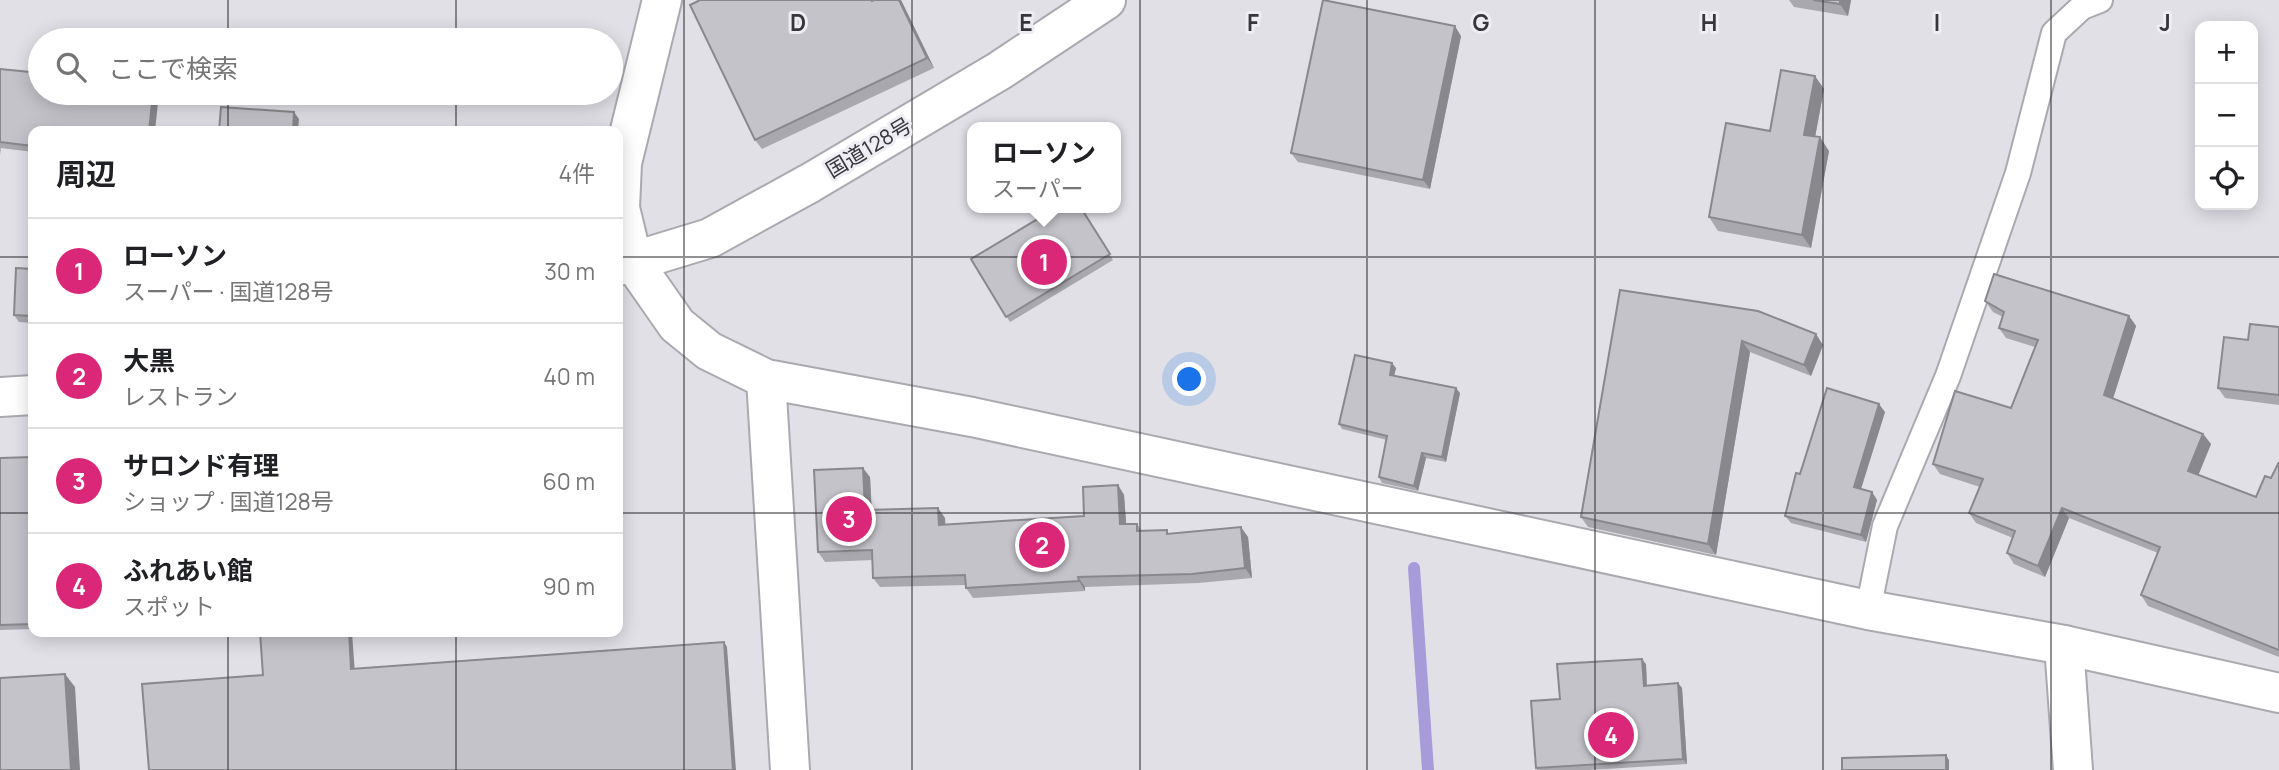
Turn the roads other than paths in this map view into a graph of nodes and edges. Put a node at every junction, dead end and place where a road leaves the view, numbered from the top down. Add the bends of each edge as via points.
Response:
1 (662, 0) edge
2 (1106, 0) edge
3 (2100, 0) edge
4 (623, 159) edge
5 (623, 242) edge
6 (625, 264) edge
7 (766, 379) junction
8 (28, 395) edge
9 (0, 397) edge
10 (1868, 610) junction
11 (2064, 646) junction
12 (2279, 693) edge
13 (790, 770) edge
14 (2073, 770) edge

1 - 4 main road
2 - 6 main road, 国道128号 via 999,71 710,238
3 - 10 lane via 2082,7 2054,33 2005,211 1948,376 1885,526
5 - 6 main road
6 - 7 main road via 677,325 709,352
7 - 10 main road via 972,417
7 - 13 main road
8 - 9 main road
10 - 11 main road
11 - 12 main road
11 - 14 main road

